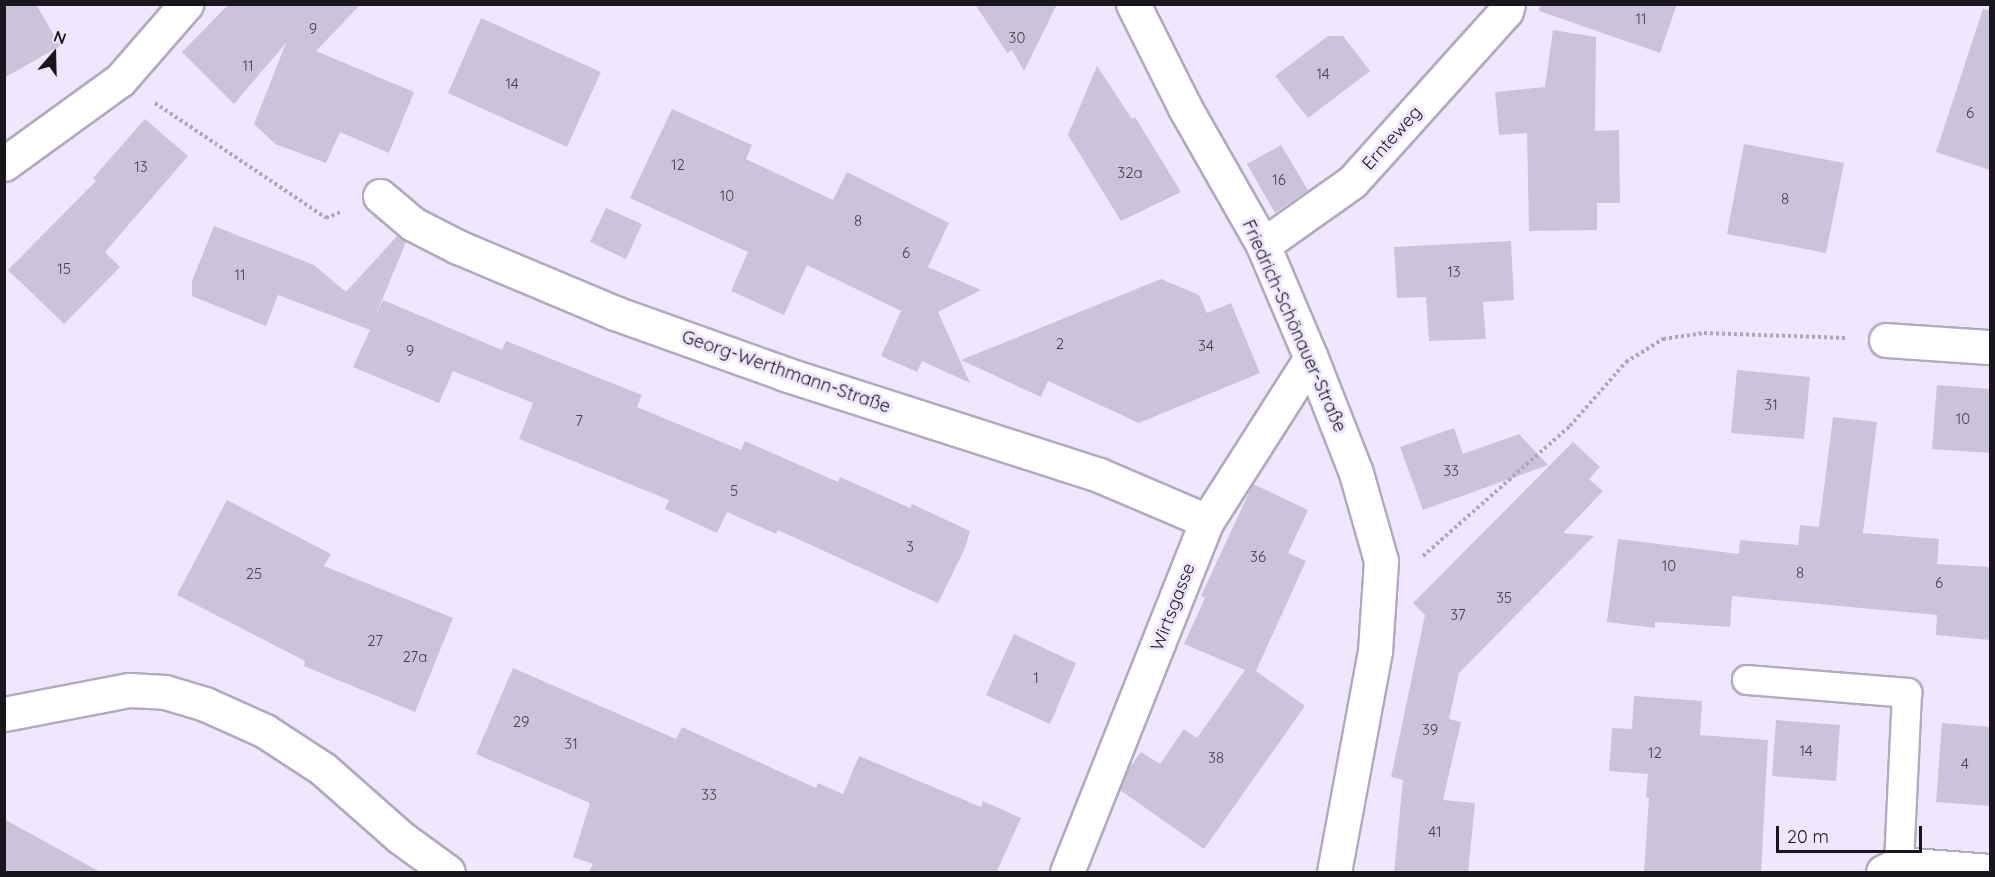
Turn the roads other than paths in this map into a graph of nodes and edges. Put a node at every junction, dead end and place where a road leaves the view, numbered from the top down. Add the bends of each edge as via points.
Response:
1 (186, 4) edge
2 (1133, 4) edge
3 (1502, 7) edge
4 (4, 164) edge
5 (380, 196) dead end
6 (1263, 245) junction
7 (1886, 340) road end
8 (1990, 347) edge
9 (1311, 358) junction
10 (1207, 521) junction
11 (1747, 680) dead end
12 (4, 714) edge
13 (1891, 868) edge
14 (1990, 871) edge
15 (448, 873) edge
16 (1067, 873) edge
17 (1334, 873) edge

1 - 4 street via 120,80
2 - 6 street, Friedrich-Schönauer-Straße via 1185,108
3 - 6 street, Ernteweg via 1352,182
5 - 10 street, Georg-Werthmann-Straße via 413,225 615,313 785,374 1099,475
6 - 9 street, Friedrich-Schönauer-Straße
7 - 8 street
9 - 10 street, Wirtsgasse
9 - 17 street, Friedrich-Schönauer-Straße via 1356,473 1381,561 1375,651
10 - 16 street, Wirtsgasse
11 - 13 lane via 1907,693
12 - 15 street via 129,690 165,692 205,704 265,731 323,769 400,837
13 - 14 street

